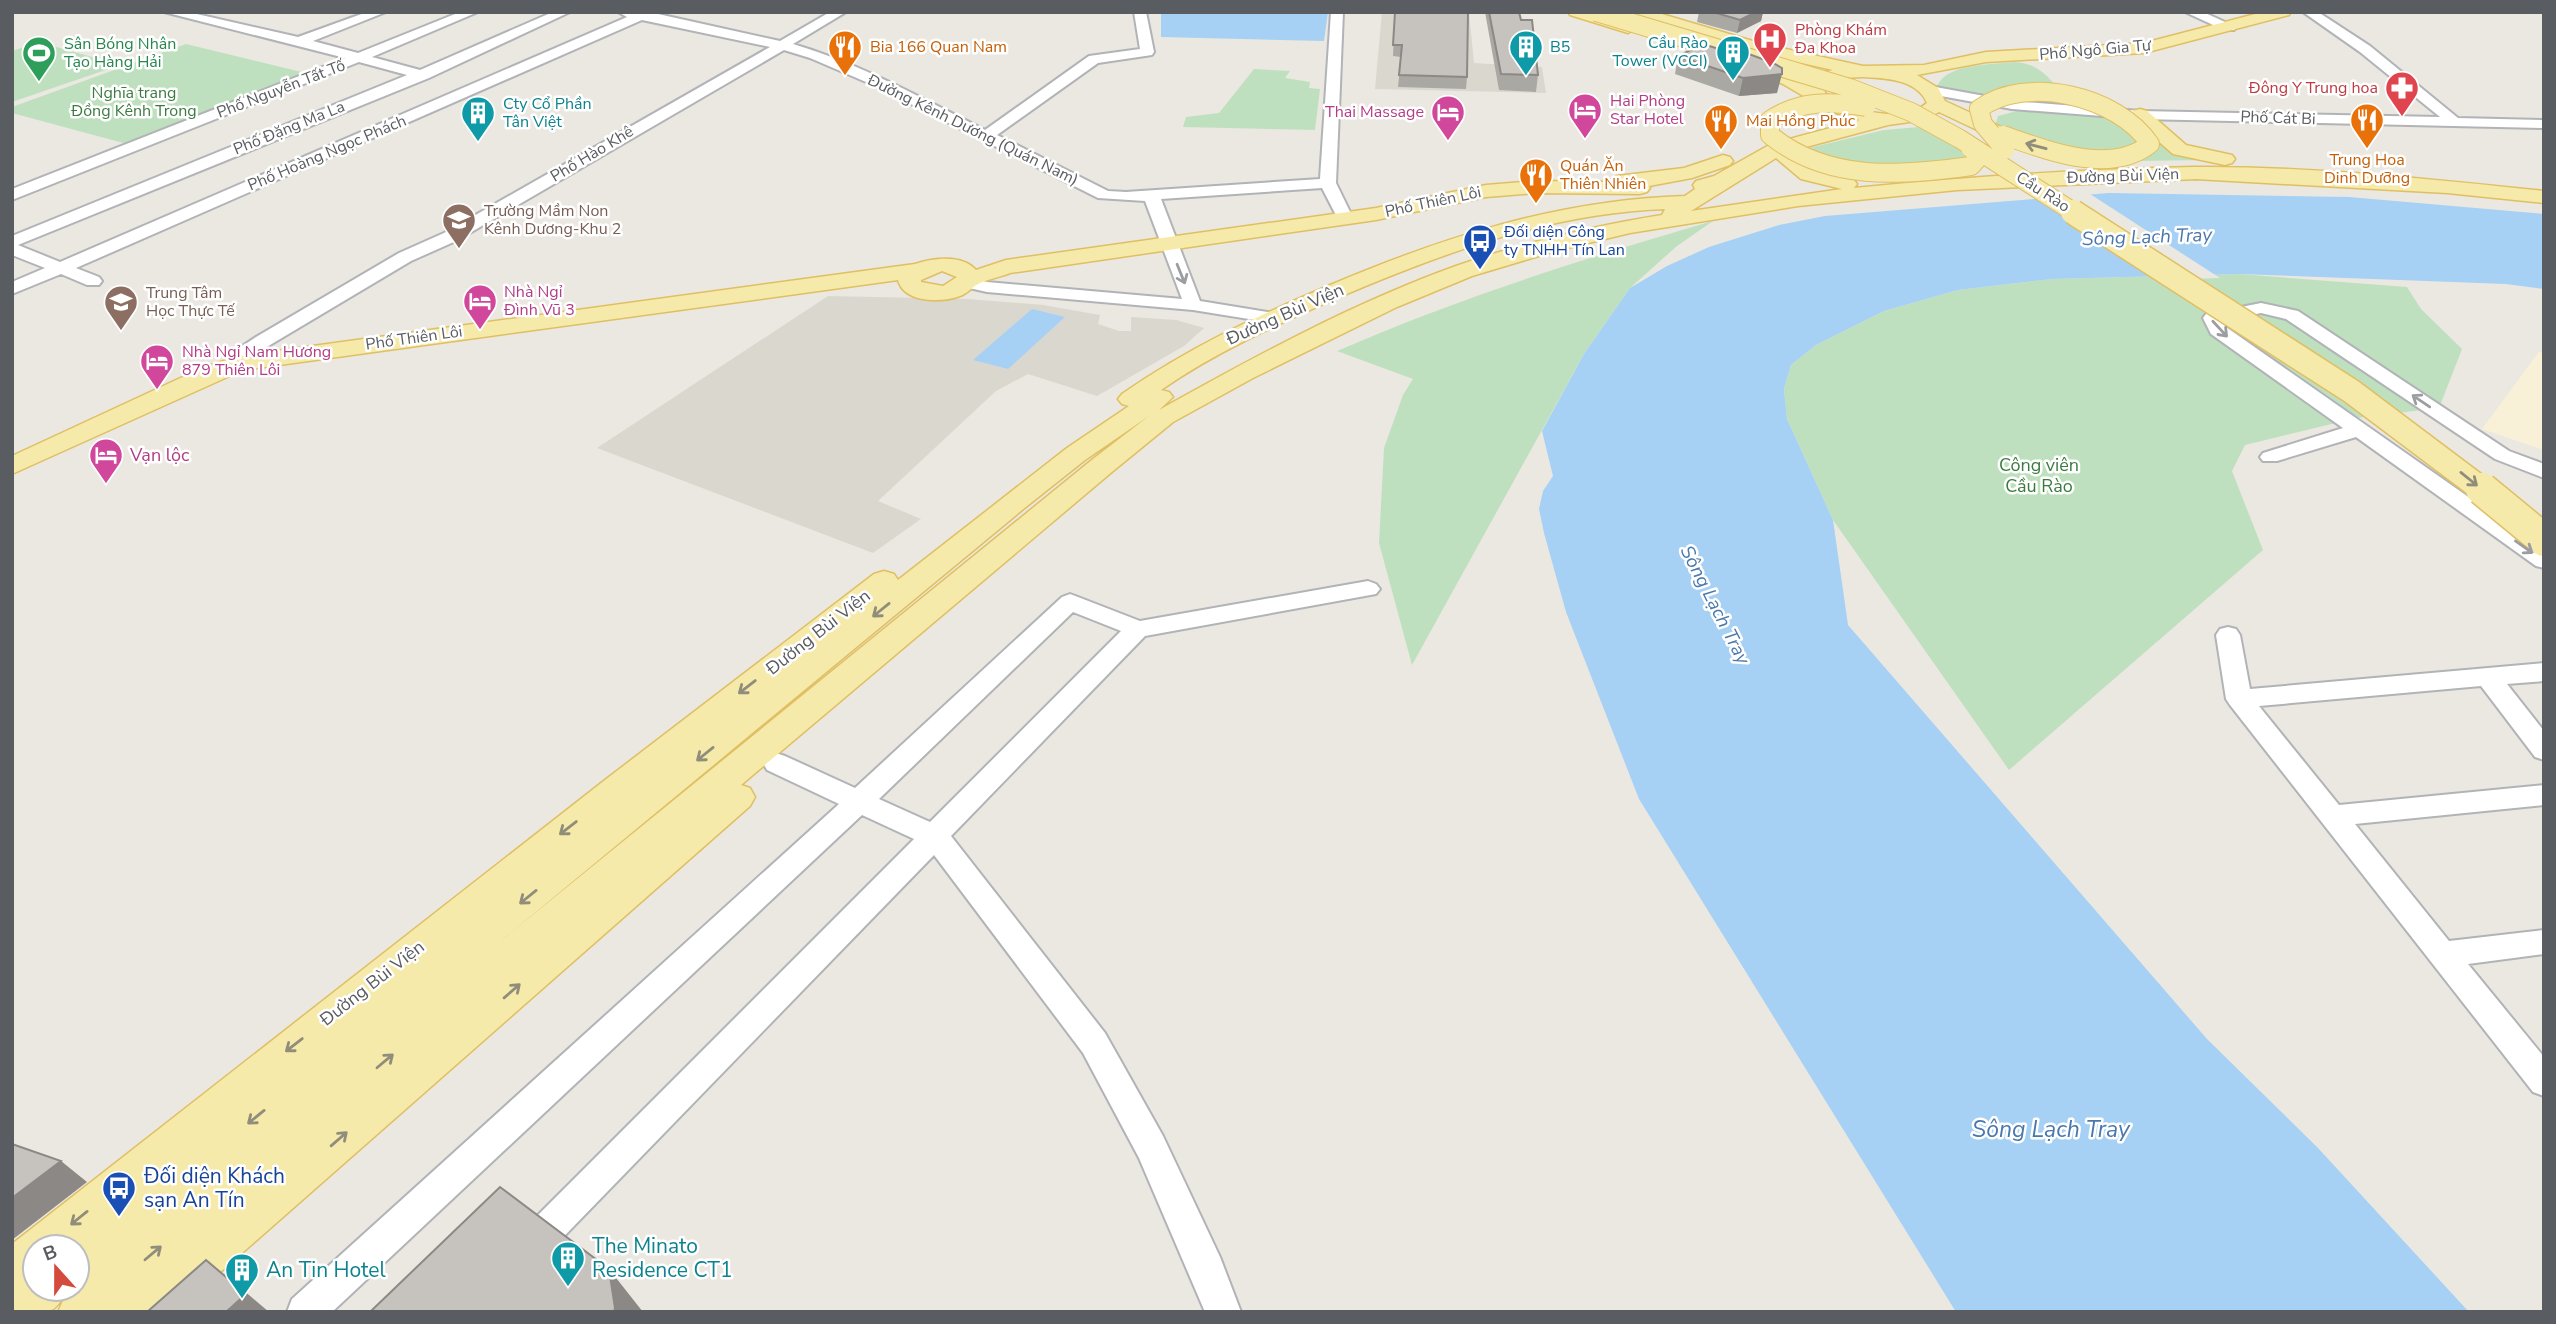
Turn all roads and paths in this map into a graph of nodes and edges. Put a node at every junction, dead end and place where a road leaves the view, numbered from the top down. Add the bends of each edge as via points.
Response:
1 (170, 12) edge
2 (380, 12) edge
3 (472, 12) edge
4 (564, 12) edge
5 (624, 12) edge
6 (840, 12) edge
7 (1140, 12) edge
8 (1336, 12) edge
9 (1576, 12) edge
10 (1596, 12) edge
11 (1614, 12) edge
12 (1636, 12) edge
13 (2191, 12) edge
14 (2283, 12) edge
15 (2309, 12) edge
16 (644, 14) edge
17 (2229, 27) junction
18 (299, 41) junction
19 (784, 46) junction
20 (1788, 54) junction
21 (1986, 57) junction
22 (360, 58) junction
23 (1822, 62) junction
24 (1758, 67) junction
25 (1863, 71) junction
26 (421, 74) junction
27 (1793, 83) junction
28 (474, 88) junction
29 (1818, 96) junction
30 (1931, 105) junction
31 (2012, 105) junction
32 (2140, 115) junction
33 (1894, 118) junction
34 (2456, 123) junction
35 (2544, 124) edge
36 (986, 136) junction
37 (1782, 139) junction
38 (2001, 139) junction
39 (2348, 169) junction
40 (1714, 175) junction
41 (1328, 183) junction
42 (1847, 184) junction
43 (2544, 185) edge
44 (1556, 187) junction
45 (2544, 191) edge
46 (12, 195) edge
47 (1152, 195) junction
48 (2544, 197) edge
49 (1667, 205) junction
50 (1577, 214) junction
51 (1344, 215) junction
52 (1167, 240) junction
53 (12, 242) edge
54 (12, 249) edge
55 (58, 268) junction
56 (960, 280) junction
57 (93, 281) dead end
58 (12, 289) edge
59 (1193, 305) junction
60 (1274, 318) junction
61 (1245, 330) junction
62 (242, 367) junction
63 (1254, 376) junction
64 (2358, 430) junction
65 (2270, 457) dead end
66 (12, 466) edge
67 (2544, 472) edge
68 (12, 483) edge
69 (1033, 506) junction
70 (2544, 515) edge
71 (2544, 540) edge
72 (2544, 561) edge
73 (1368, 589) dead end
74 (1138, 629) junction
75 (2228, 635) dead end
76 (2544, 672) edge
77 (2487, 676) junction
78 (2239, 699) junction
79 (2544, 750) edge
80 (766, 758) junction
81 (2544, 795) edge
82 (860, 800) junction
83 (2334, 816) junction
84 (936, 837) junction
85 (2544, 942) edge
86 (2443, 954) junction
87 (2544, 1082) edge
88 (62, 1233) edge
89 (91, 1251) edge
90 (514, 1263) edge
91 (82, 1312) edge
92 (139, 1312) edge
93 (305, 1312) edge
94 (1223, 1312) edge

1 - 18 street
2 - 18 street
3 - 22 street, Phố Nguyễn Tất Tố
4 - 26 street, Phố Đặng Ma La
5 - 16 street, Đường Kênh Dương (Quán Nam)
6 - 19 street, Phố Hào Khê
7 - 36 street via 1147,51 1094,59
8 - 41 street
9 - 24 main road
10 - 30 main road, Cầu Rào, bridge via 1892,104
11 - 38 main road, Cầu Rào, bridge via 1901,99
12 - 20 main road
13 - 17 street
14 - 17 main road, Phố Ngô Gia Tự
15 - 34 street via 2365,49
16 - 19 street, Đường Kênh Dương (Quán Nam)
16 - 28 street, Phố Hoàng Ngọc Phách
17 - 21 main road, Phố Ngô Gia Tự via 2144,48
18 - 22 street
19 - 36 street, Đường Kênh Dương (Quán Nam) via 843,66
19 - 62 street, Phố Hào Khê via 263,341 246,353
20 - 23 main road
20 - 24 main road via 1786,65
21 - 23 main road
21 - 25 main road, Phố Ngô Gia Tự via 1924,69
21 - 30 main road, Phố Ngô Gia Tự via 1944,75
22 - 26 street
22 - 46 street, Phố Nguyễn Tất Tố
23 - 25 main road
24 - 27 main road
25 - 29 main road, Phố Thiên Lôi via 1821,78 1815,83
25 - 30 main road via 1902,77
26 - 28 street
26 - 53 street, Phố Đặng Ma La
27 - 29 main road
27 - 37 main road
28 - 55 street, Phố Hoàng Ngọc Phách
29 - 33 main road via 1842,110
29 - 37 main road, Phố Thiên Lôi via 1806,118
30 - 31 street, Phố Cát Bi
30 - 33 main road, Phố Ngô Gia Tự via 1924,114
30 - 33 main road, bridge via 1820,103 1788,109 1768,125 1770,135 1785,150 1851,171 1898,173 1971,166 1980,159 1970,148 1924,124
30 - 38 main road
30 -> 71 main road, Cầu Rào, bridge via 1978,149 2351,391
31 - 32 street, Phố Cát Bi
31 - 38 street via 1991,114 1989,122
32 - 34 street, Phố Cát Bi
32 - 39 main road, Đường Bùi Viện via 2172,145 2191,154
33 - 37 main road, Phố Thiên Lôi
34 - 35 street, Phố Cát Bi
36 - 47 street, Đường Kênh Dương (Quán Nam) via 1104,195
37 - 40 main road, Phố Thiên Lôi
37 - 42 main road via 1787,161 1805,173
38 -> 38 main road, bridge via 1983,124 1979,109 1992,99 2021,93 2071,97 2115,111 2141,128 2150,144 2138,155 2095,158
38 - 70 main road, Cầu Rào via 2383,397
39 - 42 main road, Đường Bùi Viện via 2088,166
39 - 43 main road, Đường Bùi Viện
39 - 45 main road, Đường Bùi Viện
40 - 49 main road
40 - 51 main road, Phố Thiên Lôi via 1620,182 1501,181
41 - 47 street, Đường Kênh Dương (Quán Nam)
41 - 51 street
42 - 49 main road, Đường Bùi Viện
44 - 49 main road, Phố Thiên Lôi
44 - 50 main road via 1572,193 1582,209
44 - 51 main road, Phố Thiên Lôi via 1486,191 1415,207
47 - 52 street
48 - 49 main road, Đường Bùi Viện via 2334,178 2196,173
49 - 50 main road, Đường Bùi Viện
49 - 63 main road, Đường Bùi Viện via 1442,294
49 - 69 main road, Đường Bùi Viện via 1531,234 1445,259 1290,325 1143,407
50 - 60 main road, Đường Bùi Viện via 1476,237
51 - 52 main road, Phố Thiên Lôi
52 - 56 main road, Phố Thiên Lôi via 1006,263
52 -> 59 street
54 - 55 street
55 - 57 street
55 - 58 street, Phố Hoàng Ngọc Phách
56 - 59 street via 987,287
56 - 61 street
56 - 62 main road, Phố Thiên Lôi via 929,293 916,279
59 - 60 street
60 - 61 main road, Đường Bùi Viện
61 -> 88 main road, Đường Bùi Viện via 1198,355 1016,477
62 - 66 main road, Phố Thiên Lôi via 211,373
62 - 68 main road, Phố Thiên Lôi
63 - 69 main road, Đường Bùi Viện via 1164,418 1103,465
63 - 80 main road, Đường Bùi Viện via 1132,460
64 - 65 street
67 -> 64 street via 2501,455 2292,315 2261,308 2212,318 2218,330
64 -> 72 street
69 - 80 main road, Đường Bùi Viện
69 -> 89 main road, Đường Bùi Viện
73 - 74 street
74 - 82 street via 1070,602
74 - 84 street
75 - 78 street
76 - 77 street
77 - 78 street
77 - 79 street
78 - 83 street
80 - 82 street
91 -> 80 main road, Đường Bùi Viện
92 -> 80 main road, Đường Bùi Viện
81 - 83 street
82 - 84 street
82 - 93 street
83 - 86 street
84 - 90 street
84 - 94 street via 1094,1043 1151,1147
85 - 86 street
86 - 87 street

